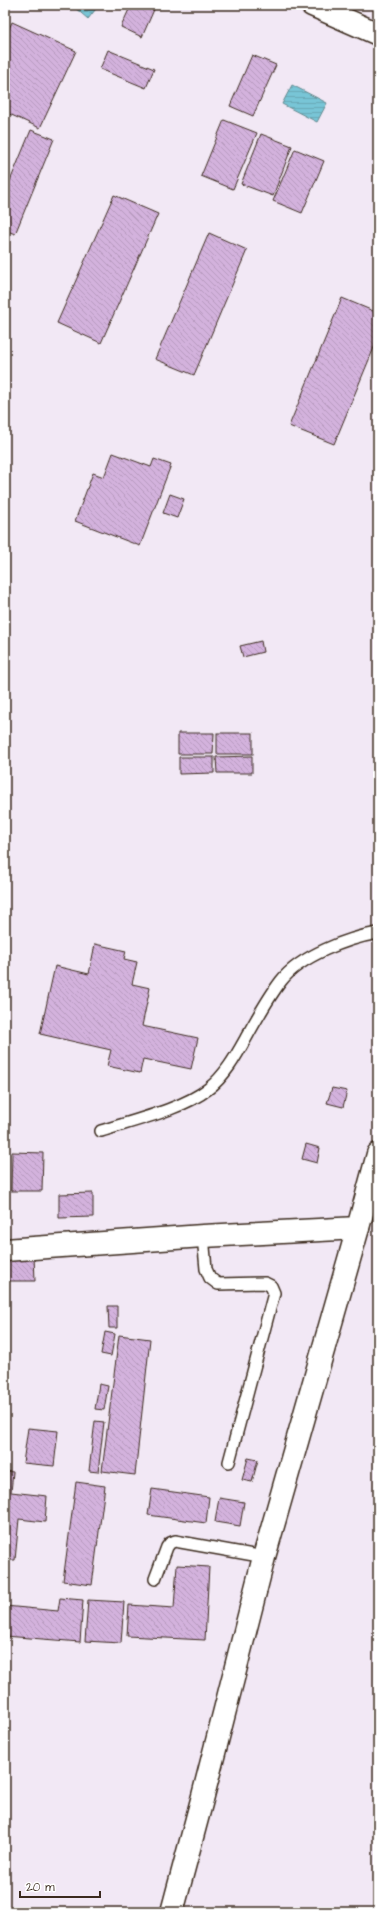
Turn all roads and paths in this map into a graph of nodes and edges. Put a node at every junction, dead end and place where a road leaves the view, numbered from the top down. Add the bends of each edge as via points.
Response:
1 (312, 5) edge
2 (378, 34) edge
3 (378, 933) edge
4 (101, 1131) dead end
5 (378, 1154) edge
6 (358, 1228) junction
7 (203, 1236) junction
8 (5, 1250) edge
9 (229, 1462) dead end
10 (264, 1557) junction
11 (155, 1579) dead end
12 (172, 1912) edge

1 - 2 street
3 - 4 lane via 337,945 315,955 299,964 282,979 234,1059 208,1089 171,1108
5 - 6 street
6 - 7 street
6 - 10 street
7 - 8 street
7 - 9 lane via 206,1269 210,1278 218,1284 265,1283 271,1286 274,1293
10 - 11 lane via 175,1541 167,1547
10 - 12 street

